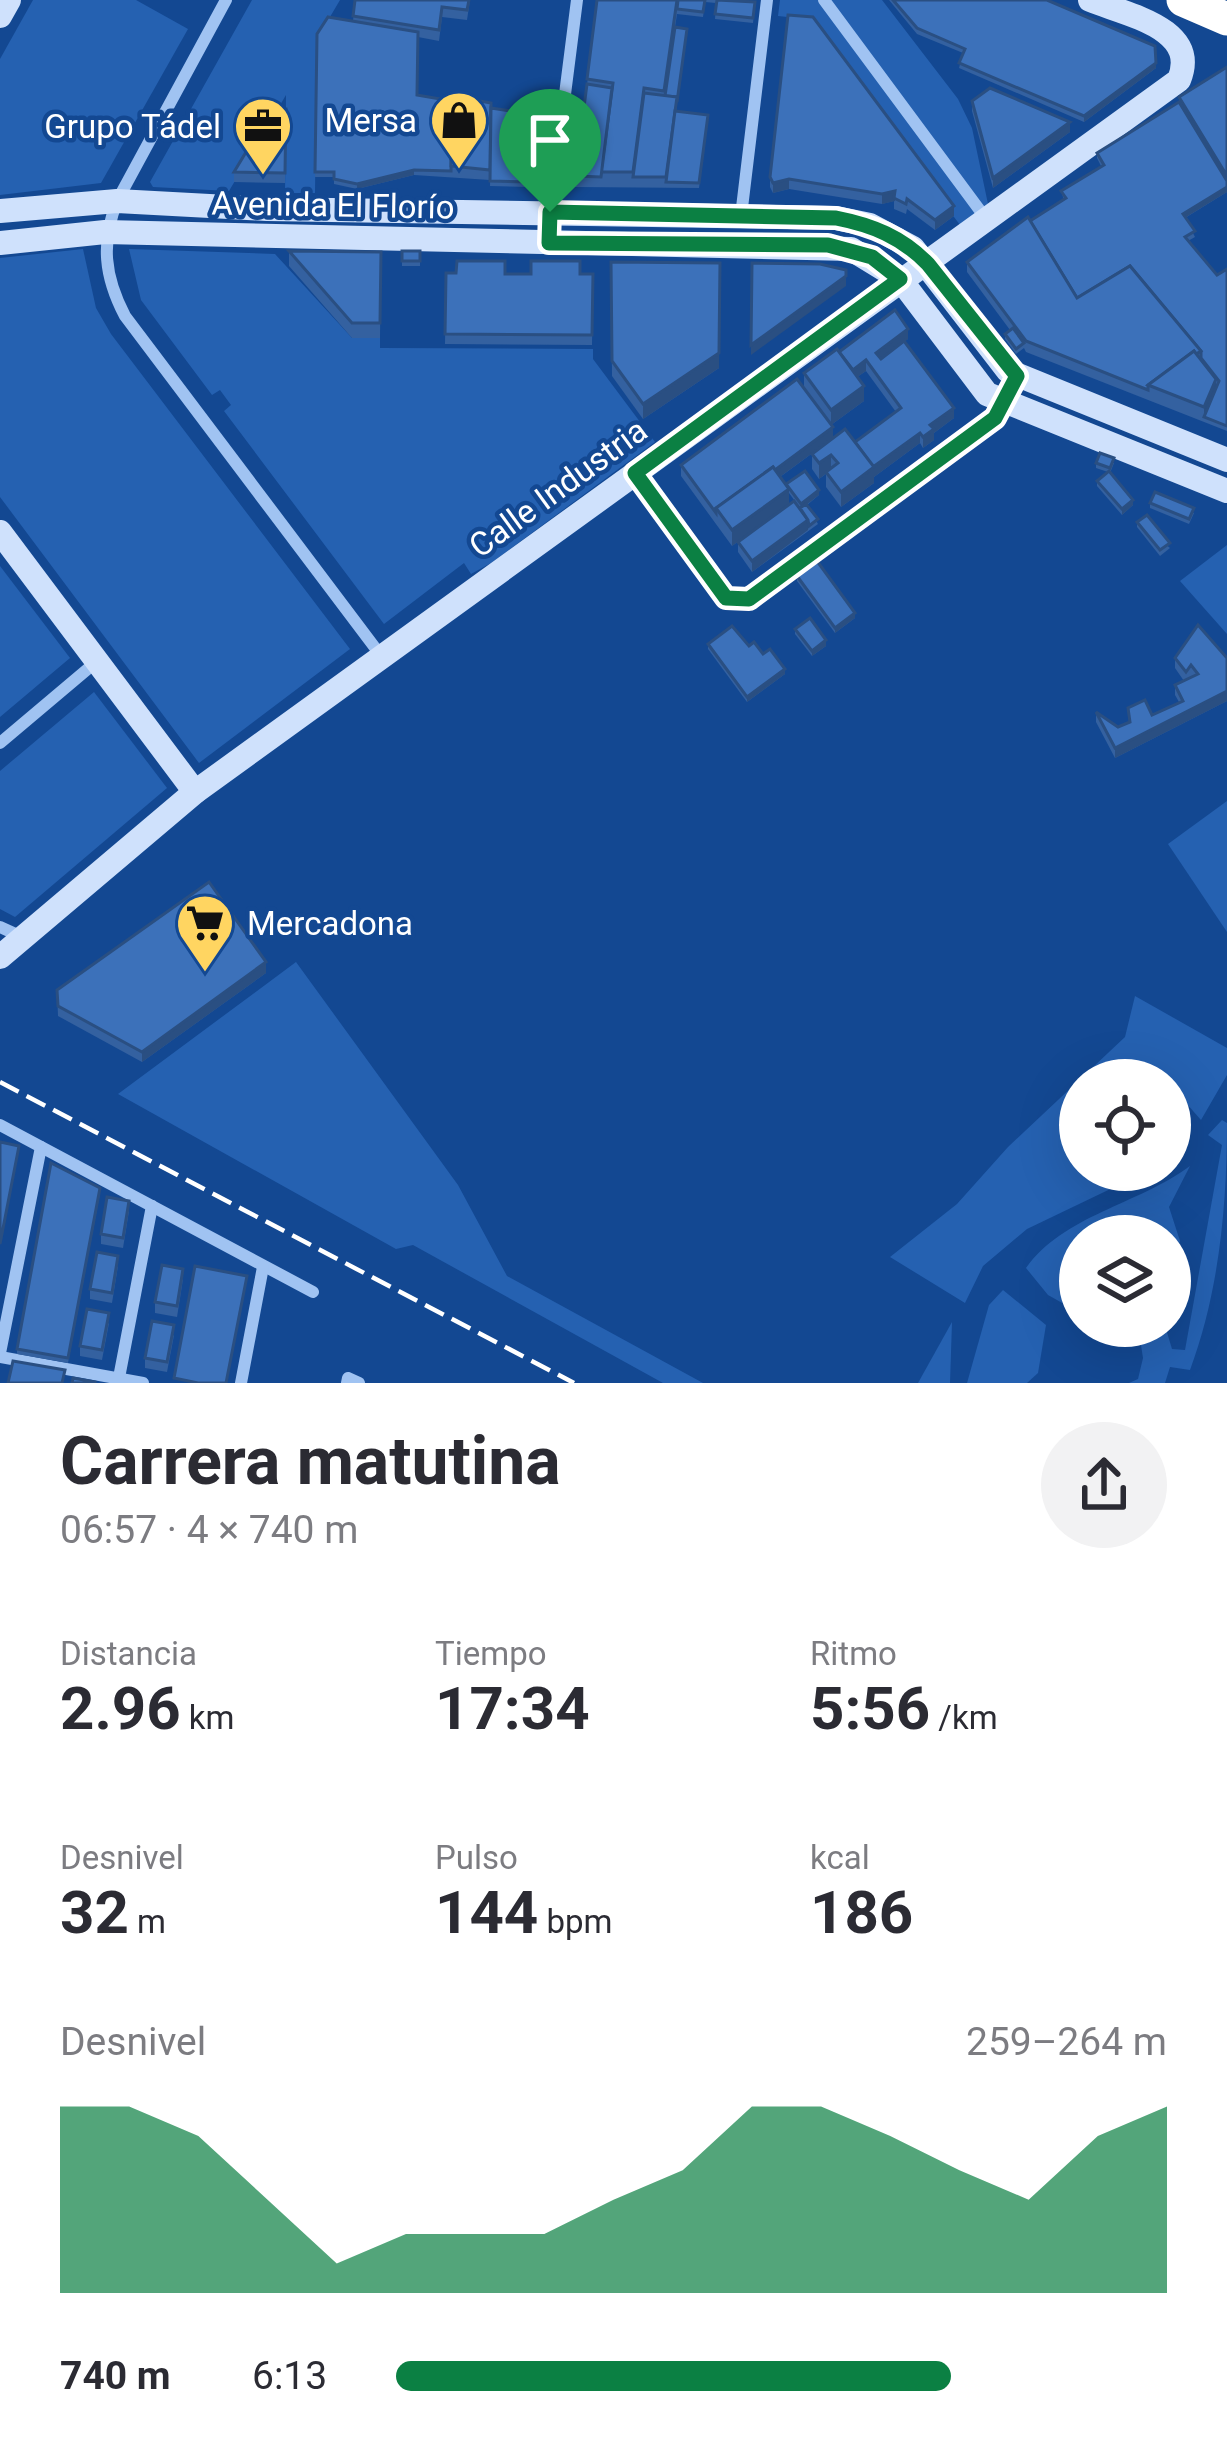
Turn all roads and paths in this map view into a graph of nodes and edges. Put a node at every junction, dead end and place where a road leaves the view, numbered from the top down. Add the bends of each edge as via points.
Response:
1 (9, 0) edge
2 (226, 0) edge
3 (577, 0) edge
4 (767, 0) edge
5 (824, 0) edge
6 (1090, 0) edge
7 (1183, 0) edge
8 (0, 16) edge
9 (1227, 19) edge
10 (117, 201) junction
11 (0, 211) edge
12 (550, 212) junction
13 (741, 216) junction
14 (987, 220) junction
15 (105, 232) junction
16 (0, 243) edge
17 (549, 243) junction
18 (738, 245) junction
19 (928, 264) junction
20 (900, 279) junction
21 (1017, 376) junction
22 (1005, 404) junction
23 (1227, 460) edge
24 (635, 473) junction
25 (1227, 491) edge
26 (0, 532) edge
27 (382, 657) junction
28 (97, 661) junction
29 (0, 743) edge
30 (195, 792) junction
31 (12, 932) edge
32 (0, 957) edge
33 (0, 1124) edge
34 (40, 1148) junction
35 (152, 1206) junction
36 (263, 1268) junction
37 (313, 1292) dead end
38 (0, 1354) edge
39 (118, 1381) edge
40 (142, 1383) edge
41 (241, 1383) edge
42 (347, 1383) edge
43 (359, 1383) edge

1 - 8 main road
2 - 10 street
3 - 12 street
4 - 13 street
5 - 14 street
6 - 14 main road, Calle Industria via 1168,33 1186,64 1168,90
7 - 9 highway
10 - 11 main road, Avenida El Florío
10 - 12 main road, Avenida El Florío
10 - 15 street
12 - 13 main road, Avenida El Florío
12 - 17 main road
13 - 18 main road
13 - 19 main road, Avenida El Florío via 870,225
14 - 19 main road, Calle Industria
15 - 16 main road, Avenida El Florío
15 - 17 main road, Avenida El Florío
15 - 27 street via 109,279 125,316
17 - 18 main road, Avenida El Florío
18 - 20 main road, Avenida El Florío via 851,249
19 - 20 main road, Calle Industria
19 - 21 main road, Avenida El Florío
20 - 22 main road, Avenida El Florío via 987,394
20 - 24 main road, Calle Industria
21 - 22 main road
21 - 23 main road, Avenida El Florío
22 - 24 street via 739,602 726,598
22 - 25 main road, Avenida El Florío
24 - 27 main road, Calle Industria
26 - 28 main road
27 - 30 main road, Calle Industria
28 - 29 street
28 - 30 main road
30 - 31 main road, Calle Industria
31 - 32 main road, Calle Industria
33 - 34 street
34 - 35 street
34 - 38 street
35 - 36 street
35 - 39 street
36 - 37 street
36 - 41 street
38 - 39 street
39 - 40 street
42 - 43 street

